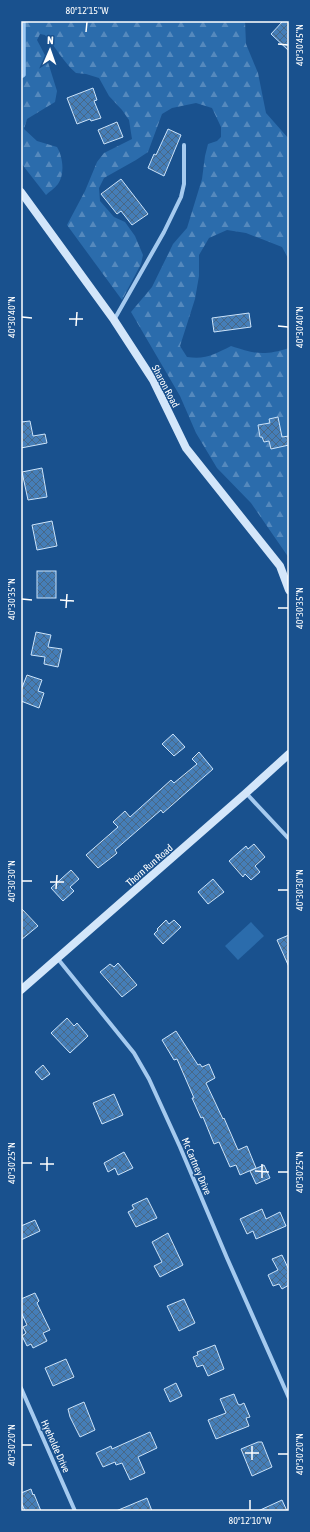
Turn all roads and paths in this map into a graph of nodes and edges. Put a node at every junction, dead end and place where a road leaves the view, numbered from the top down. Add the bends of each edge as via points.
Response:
1 (184, 145) dead end
2 (21, 192) edge
3 (114, 320) junction
4 (289, 590) edge
5 (289, 754) edge
6 (246, 793) junction
7 (289, 839) edge
8 (58, 959) junction
9 (21, 990) edge
10 (21, 1388) edge
11 (289, 1398) edge
12 (75, 1511) edge

1 - 3 street via 184,184 181,197
2 - 3 street, Sharon Road
3 - 4 street, Sharon Road via 153,380 186,448 280,566
5 - 6 street, Thorn Run Road
6 - 7 street
6 - 8 street, Thorn Run Road
8 - 9 street, Thorn Run Road
8 - 11 street, Mc Cartney Drive via 134,1053 149,1078
10 - 12 street, Hyeholde Drive

